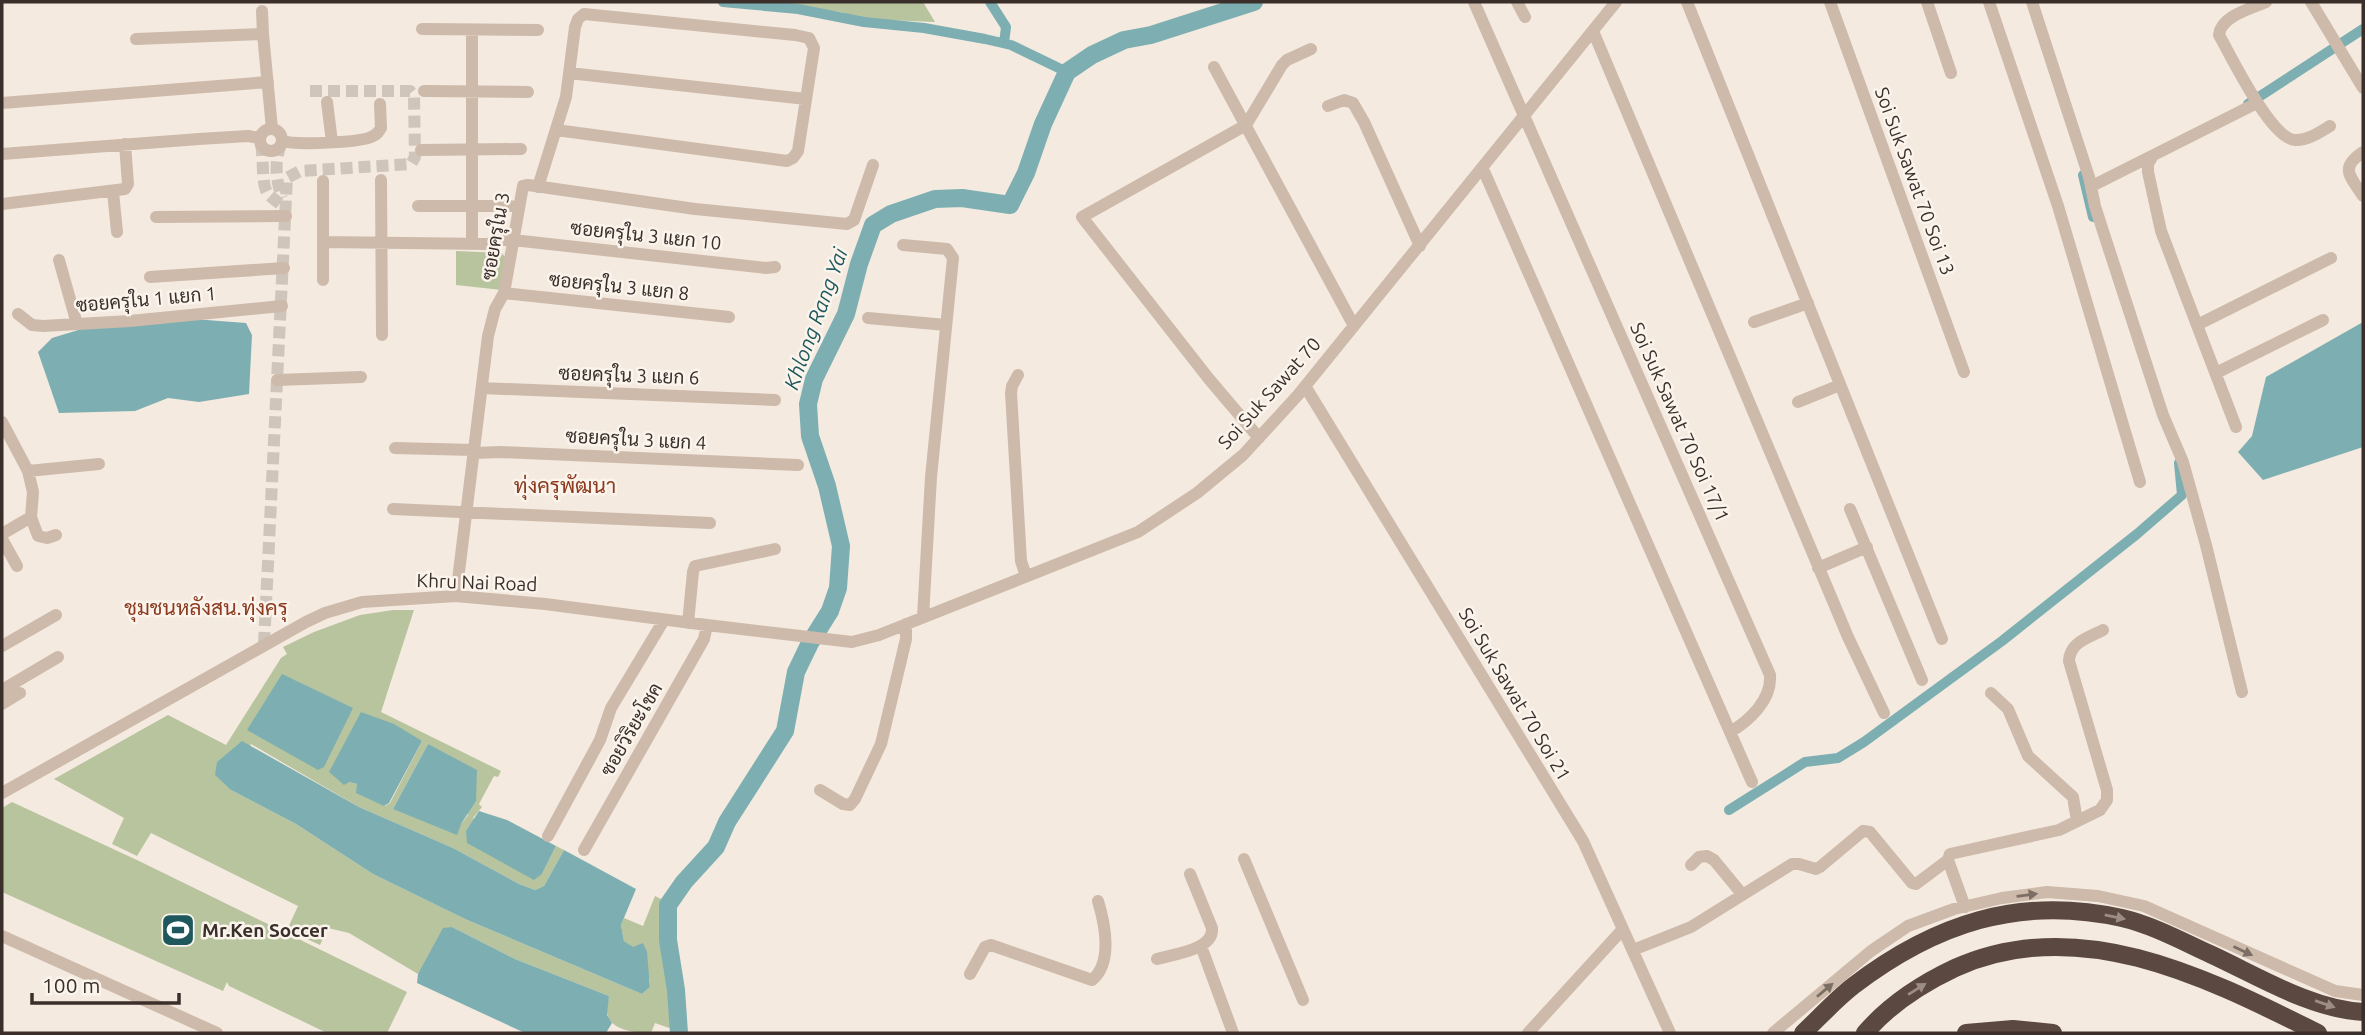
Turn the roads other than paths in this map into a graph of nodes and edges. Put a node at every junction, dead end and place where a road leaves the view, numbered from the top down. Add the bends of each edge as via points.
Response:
1 (1474, 2) edge
2 (1517, 2) edge
3 (1616, 2) edge
4 (1687, 2) edge
5 (1830, 2) edge
6 (1927, 2) edge
7 (1989, 2) edge
8 (2032, 2) edge
9 (2266, 2) edge
10 (2311, 2) edge
11 (262, 11) dead end
12 (1525, 17) dead end
13 (422, 29) dead end
14 (472, 30) junction
15 (538, 30) dead end
16 (1593, 31) junction
17 (263, 34) junction
18 (136, 39) dead end
19 (1311, 48) dead end
20 (1214, 67) dead end
21 (569, 73) junction
22 (1951, 73) dead end
23 (268, 82) junction
24 (2363, 88) edge
25 (424, 91) dead end
26 (472, 91) junction
27 (528, 92) dead end
28 (806, 99) junction
29 (327, 102) dead end
30 (2, 103) edge
31 (2257, 103) junction
32 (380, 104) dead end
33 (1328, 106) dead end
34 (1525, 116) junction
35 (1246, 125) junction
36 (2330, 126) dead end
37 (272, 129) junction
38 (556, 130) junction
39 (260, 138) junction
40 (282, 141) junction
41 (332, 142) junction
42 (125, 144) junction
43 (520, 149) dead end
44 (421, 150) dead end
45 (472, 150) junction
46 (2363, 152) edge
47 (2, 154) edge
48 (2152, 157) junction
49 (873, 165) dead end
50 (1483, 169) junction
51 (381, 180) dead end
52 (323, 181) dead end
53 (2092, 186) junction
54 (538, 187) junction
55 (113, 192) junction
56 (2363, 196) edge
57 (2, 204) edge
58 (472, 205) junction
59 (418, 206) dead end
60 (511, 206) dead end
61 (286, 216) tunnel mouth
62 (156, 217) dead end
63 (117, 233) dead end
64 (323, 242) junction
65 (381, 243) junction
66 (472, 244) junction
67 (512, 245) junction
68 (903, 245) dead end
69 (1420, 246) junction
70 (2331, 258) dead end
71 (58, 260) dead end
72 (775, 267) dead end
73 (284, 268) dead end
74 (150, 277) dead end
75 (323, 280) dead end
76 (504, 293) junction
77 (1808, 303) junction
78 (282, 306) dead end
79 (18, 314) dead end
80 (729, 317) dead end
81 (868, 318) dead end
82 (2323, 320) dead end
83 (1754, 322) dead end
84 (77, 324) junction
85 (946, 325) junction
86 (2197, 325) junction
87 (1354, 326) junction
88 (382, 335) dead end
89 (1964, 372) dead end
90 (2216, 373) junction
91 (1018, 375) dead end
92 (361, 377) dead end
93 (277, 380) dead end
94 (1840, 385) junction
95 (1305, 386) junction
96 (482, 388) junction
97 (775, 400) dead end
98 (1798, 402) dead end
99 (2, 422) edge
100 (2236, 426) dead end
101 (1259, 438) junction
102 (396, 448) dead end
103 (474, 452) junction
104 (99, 464) dead end
105 (797, 465) dead end
106 (28, 471) junction
107 (2140, 482) dead end
108 (393, 509) dead end
109 (1850, 509) dead end
110 (465, 512) junction
111 (31, 517) junction
112 (710, 523) dead end
113 (56, 535) dead end
114 (2, 537) edge
115 (1867, 547) junction
116 (775, 550) dead end
117 (17, 566) dead end
118 (1818, 568) junction
119 (1026, 576) junction
120 (456, 596) junction
121 (56, 615) dead end
122 (923, 617) junction
123 (664, 620) junction
124 (688, 623) junction
125 (906, 624) junction
126 (707, 625) junction
127 (2103, 630) dead end
128 (828, 639) joint
129 (1942, 639) dead end
130 (2, 646) edge
131 (58, 657) dead end
132 (1922, 680) dead end
133 (2, 690) edge
134 (2242, 692) dead end
135 (20, 693) dead end
136 (1991, 693) dead end
137 (2, 704) edge
138 (1884, 713) dead end
139 (1730, 732) junction
140 (1752, 782) dead end
141 (820, 790) dead end
142 (2, 793) edge
143 (2077, 821) junction
144 (548, 836) dead end
145 (584, 850) dead end
146 (1244, 859) dead end
147 (1948, 860) junction
148 (1690, 865) dead end
149 (1190, 874) dead end
150 (1742, 894) junction
151 (1098, 901) dead end
152 (1965, 907) junction
153 (1623, 929) junction
154 (2, 936) edge
155 (1201, 946) junction
156 (1633, 950) junction
157 (1157, 959) dead end
158 (970, 974) dead end
159 (2363, 995) edge
160 (1303, 1000) dead end
161 (2363, 1012) edge
162 (218, 1033) edge
163 (1233, 1033) edge
164 (1528, 1033) edge
165 (1670, 1033) edge
166 (1773, 1033) edge
167 (1802, 1033) edge
168 (1865, 1033) edge
169 (1966, 1033) edge
170 (2053, 1033) edge
171 (2318, 1033) edge

1 - 34 street, Soi Suk Sawat 70 Soi 17/1
2 - 12 street
3 - 16 street, Soi Suk Sawat 70
4 - 77 street
5 - 89 street, Soi Suk Sawat 70 Soi 13
6 - 22 street
7 - 107 street via 2059,206
8 - 53 street
9 - 31 street via 2224,21 2219,35
10 - 24 street
11 - 17 street
13 - 14 street
14 - 15 street
14 - 26 street
16 - 34 street, Soi Suk Sawat 70
16 - 118 street
17 - 18 street
17 - 23 street
19 - 35 street via 1282,65
20 - 35 street
21 - 28 street
21 - 28 street via 575,27 584,14 795,34 809,38 814,48
21 - 38 street
23 - 30 street
23 - 37 street
25 - 26 street
26 - 27 street
26 - 45 street
28 - 38 street via 798,150 787,161
29 - 41 street
31 - 36 street via 2283,136 2294,140
31 - 48 street
32 - 41 street via 377,134
33 - 69 street via 1344,100 1353,103
34 - 50 street, Soi Suk Sawat 70
34 - 139 street, Soi Suk Sawat 70 Soi 17/1 via 1770,675 1755,711
35 - 87 street
35 - 101 street via 1082,217
37 - 39 street
37 - 40 street
38 - 54 street
39 - 40 street via 269,150
39 - 42 street
40 - 41 street
42 - 47 street
42 - 55 street via 128,184
43 - 45 street
44 - 45 street
45 - 58 street
46 - 56 street via 2348,165
48 - 53 street
48 - 86 street via 2148,172 2161,231
49 - 54 street, ซอยครุใน 3 via 854,220 847,224
50 - 69 street, Soi Suk Sawat 70
50 - 139 street
51 - 65 street
52 - 64 street
53 - 134 street via 2155,389 2183,462
54 - 67 street, ซอยครุใน 3 via 523,186
55 - 57 street
55 - 63 street
58 - 59 street
58 - 60 street
58 - 66 street
61 - 62 street
64 - 65 street, ซอยครุใน 3 แยก 10
64 - 75 street
65 - 66 street, ซอยครุใน 3 แยก 10
65 - 88 street
66 - 67 street, ซอยครุใน 3 แยก 10 via 488,244 497,250
67 - 72 street, ซอยครุใน 3 แยก 10
67 - 76 street, ซอยครุใน 3
68 - 85 street via 952,253
69 - 87 street, Soi Suk Sawat 70
70 - 86 street
71 - 84 street
73 - 74 street
76 - 80 street, ซอยครุใน 3 แยก 8
76 - 96 street, ซอยครุใน 3 via 491,320
77 - 83 street
77 - 94 street
78 - 84 street, ซอยครุใน 1 แยก 1
79 - 84 street, ซอยครุใน 1 แยก 1 via 32,325
81 - 85 street
82 - 90 street
85 - 122 street
86 - 90 street
87 - 95 street, Soi Suk Sawat 70
90 - 100 street
91 - 119 street via 1012,394 1021,561
92 - 93 street
94 - 98 street
94 - 129 street
95 - 101 street, Soi Suk Sawat 70
95 - 153 street, Soi Suk Sawat 70 Soi 21 via 1583,841
96 - 97 street, ซอยครุใน 3 แยก 6
96 - 103 street, ซอยครุใน 3
99 - 106 street
101 - 119 street, Soi Suk Sawat 70 via 1197,493 1138,532
102 - 103 street, ซอยครุใน 3 แยก 4
103 - 105 street, ซอยครุใน 3 แยก 4
103 - 110 street, ซอยครุใน 3
104 - 106 street
106 - 111 street via 33,492
108 - 110 street
109 - 115 street
110 - 112 street
110 - 120 street, ซอยครุใน 3
111 - 113 street via 38,536
111 - 114 street
114 - 117 street
115 - 118 street
115 - 132 street
116 - 124 street via 695,566
118 - 138 street
119 - 122 street, Soi Suk Sawat 70
120 - 123 street, Khru Nai Road
120 - 142 street, Khru Nai Road via 381,599 325,613
121 - 130 street
122 - 125 street, Soi Suk Sawat 70
123 - 124 street, Khru Nai Road
123 - 144 street via 611,709 600,740
124 - 126 street, Khru Nai Road
125 - 128 street, Soi Suk Sawat 70 via 852,642
125 - 141 street via 881,744 855,799 850,805 843,804
126 - 128 street, Khru Nai Road
126 - 145 street, ซอยวิริยะโชค via 704,639
127 - 143 street via 2074,645 2070,652 2108,790 2100,810
131 - 133 street
135 - 137 street
136 - 143 street via 2008,709 2028,756 2073,797
139 - 140 street
143 - 147 street via 2059,830 1950,854
146 - 160 street
147 - 150 street via 1912,883 1870,832 1863,831 1820,867 1792,864
147 - 152 street
148 - 150 street via 1707,856
149 - 155 street via 1213,934
150 - 156 street via 1691,927
151 - 158 street via 1105,954 1099,974 1091,980 991,944
152 -> 159 street via 2048,892 2144,906 2335,990
166 -> 152 street via 1908,926
153 - 156 street, Soi Suk Sawat 70 Soi 21
153 - 164 street
154 - 162 street
155 - 157 street
155 - 163 street
156 - 165 street, Soi Suk Sawat 70 Soi 21
167 -> 161 highway via 1851,988 1926,939 1983,918 2048,910 2123,918 2292,993 2345,1011
168 -> 171 highway via 1909,992 1971,961 2072,946 2176,969
169 - 170 highway via 2012,1029

